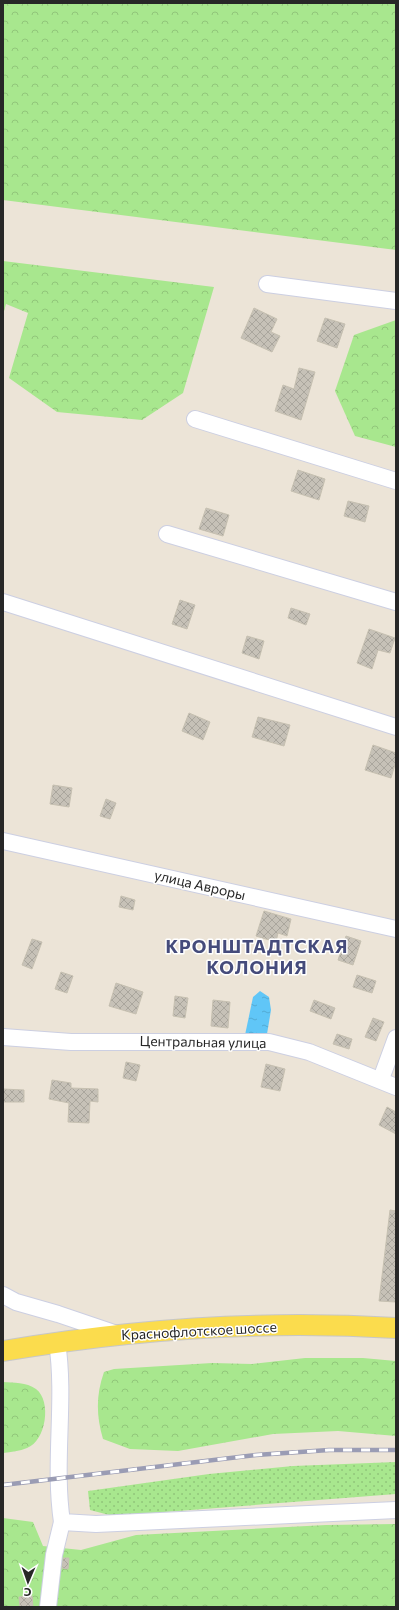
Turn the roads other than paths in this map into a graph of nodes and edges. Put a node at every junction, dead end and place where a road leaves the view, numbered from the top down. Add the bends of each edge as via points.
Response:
1 (267, 284) dead end
2 (396, 301) edge
3 (195, 419) dead end
4 (396, 481) edge
5 (167, 534) dead end
6 (3, 602) edge
7 (396, 602) edge
8 (396, 727) edge
9 (3, 841) edge
10 (396, 929) edge
11 (3, 1037) edge
12 (396, 1038) edge
13 (381, 1079) junction
14 (396, 1087) edge
15 (3, 1295) edge
16 (396, 1328) edge
17 (118, 1334) junction
18 (57, 1342) junction
19 (3, 1351) edge
20 (396, 1510) edge
21 (62, 1522) junction
22 (48, 1607) edge

1 - 2 street
3 - 4 street
5 - 7 street
6 - 8 street
9 - 10 street, улица Авроры
11 - 13 street, Центральная улица via 72,1042 269,1042 309,1052
12 - 13 street
13 - 14 street, Центральная улица
15 - 17 street via 16,1302
16 - 17 main road, Краснофлотское шоссе via 341,1325 209,1328
17 - 18 main road, Краснофлотское шоссе
18 - 19 main road, Краснофлотское шоссе
18 - 21 street via 62,1370 59,1478
20 - 21 street via 96,1524
21 - 22 street via 54,1555

